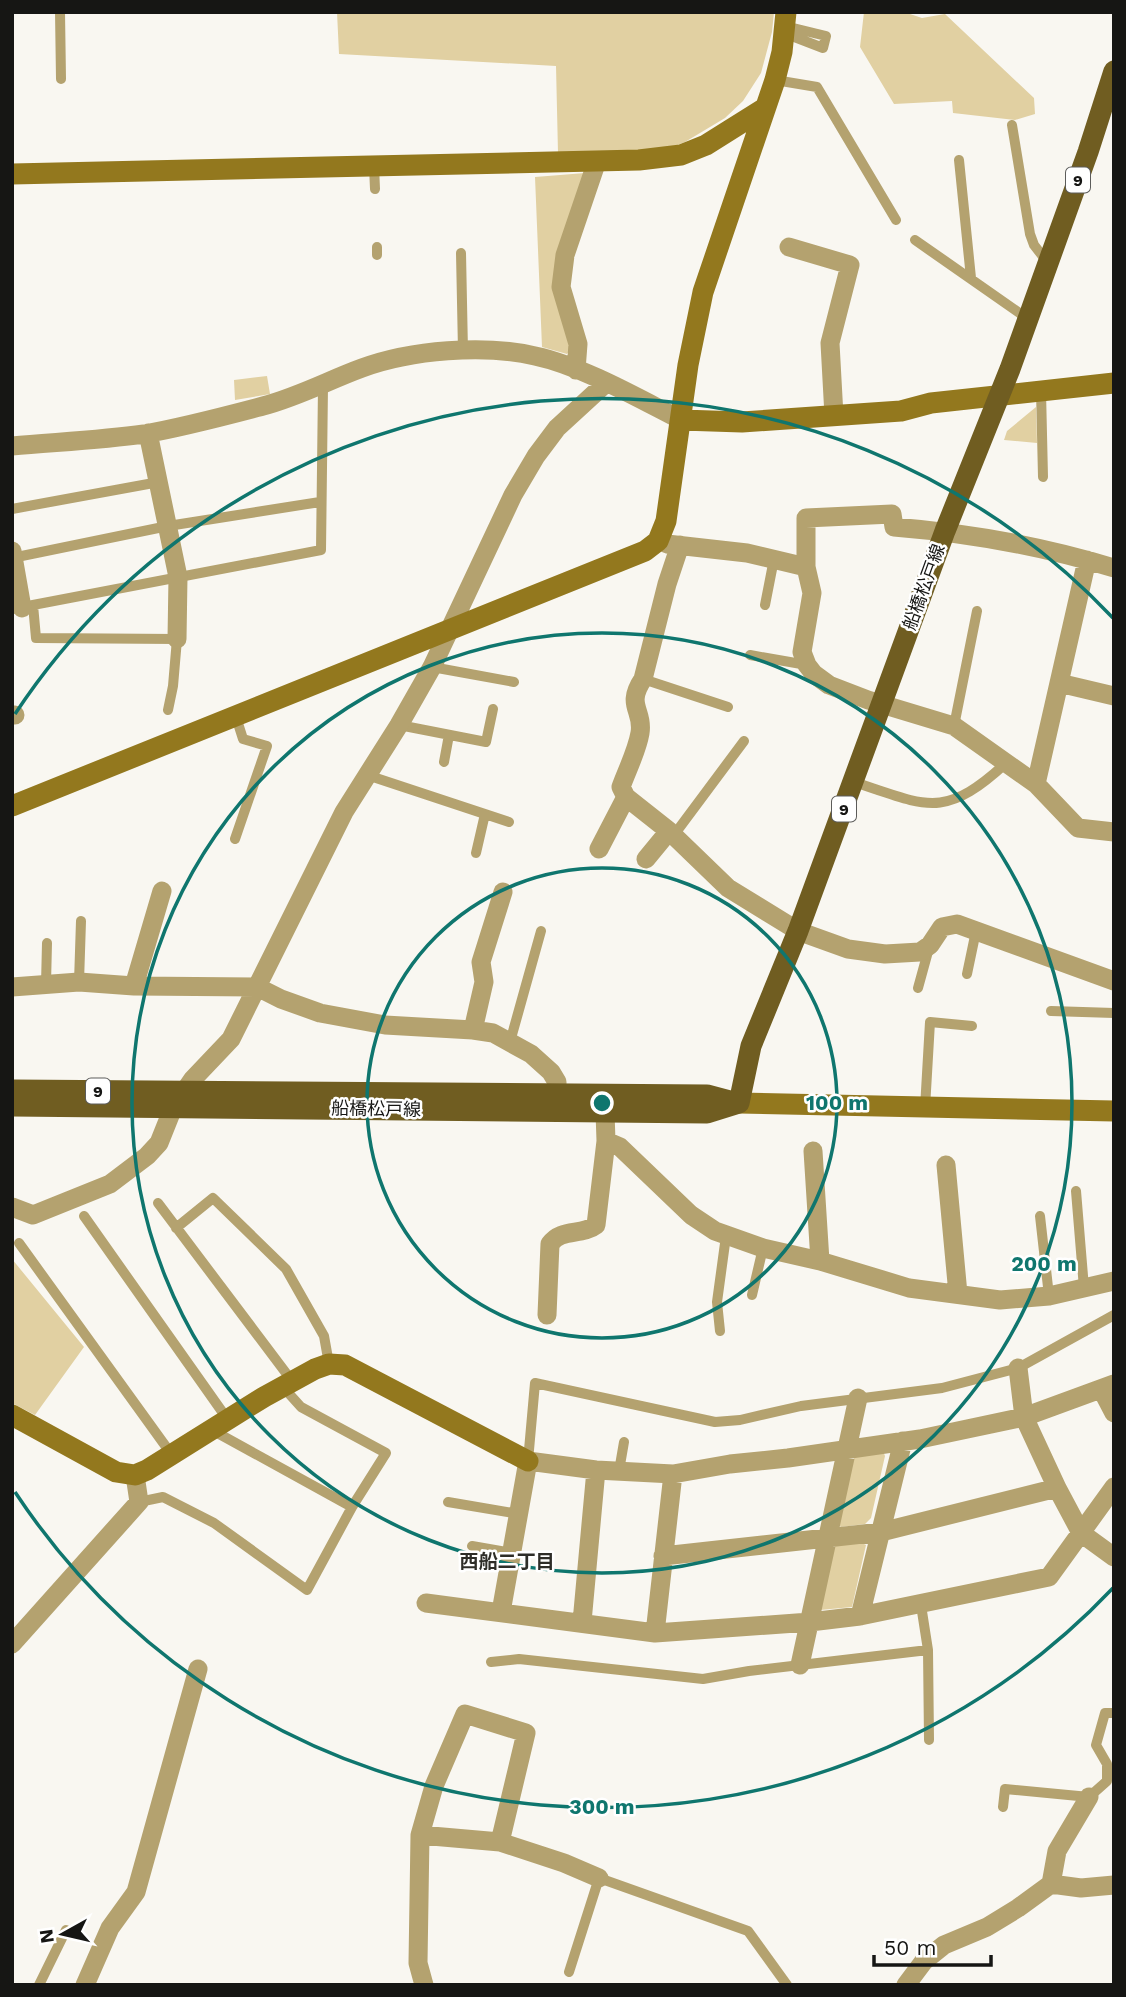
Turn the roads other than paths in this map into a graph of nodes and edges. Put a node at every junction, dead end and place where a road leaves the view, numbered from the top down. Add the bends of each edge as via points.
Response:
1 (60, 12) edge
2 (785, 24) edge
3 (1114, 71) edge
4 (61, 79) dead end
5 (775, 80) junction
6 (765, 108) junction
7 (1012, 125) dead end
8 (959, 160) dead end
9 (597, 161) junction
10 (374, 166) junction
11 (12, 174) edge
12 (375, 189) dead end
13 (897, 220) dead end
14 (915, 240) dead end
15 (789, 247) dead end
16 (461, 253) dead end
17 (1048, 263) junction
18 (971, 278) junction
19 (1028, 319) junction
20 (463, 351) junction
21 (576, 370) junction
22 (606, 383) junction
23 (1114, 383) edge
24 (323, 386) junction
25 (1041, 391) junction
26 (1000, 394) junction
27 (834, 416) junction
28 (681, 419) junction
29 (148, 433) junction
30 (12, 446) edge
31 (1043, 477) dead end
32 (159, 482) junction
33 (320, 502) junction
34 (12, 509) edge
35 (168, 526) junction
36 (945, 531) junction
37 (658, 541) junction
38 (680, 545) junction
39 (13, 556) edge
40 (774, 559) junction
41 (1087, 560) junction
42 (806, 567) junction
43 (1114, 568) edge
44 (178, 577) junction
45 (765, 605) dead end
46 (22, 608) edge
47 (977, 611) dead end
48 (446, 633) junction
49 (177, 639) junction
50 (750, 655) dead end
51 (807, 665) junction
52 (432, 667) junction
53 (643, 679) junction
54 (514, 682) dead end
55 (1059, 683) junction
56 (1114, 696) edge
57 (881, 705) junction
58 (728, 707) dead end
59 (493, 709) dead end
60 (168, 710) dead end
61 (236, 717) junction
62 (399, 725) junction
63 (954, 726) junction
64 (449, 734) junction
65 (744, 741) dead end
66 (444, 762) dead end
67 (1006, 762) junction
68 (367, 775) junction
69 (854, 782) junction
70 (1036, 783) junction
71 (626, 797) junction
72 (12, 806) edge
73 (485, 814) junction
74 (509, 822) dead end
75 (1114, 832) edge
76 (672, 833) junction
77 (235, 839) dead end
78 (599, 849) dead end
79 (476, 853) dead end
80 (646, 859) dead end
81 (162, 891) dead end
82 (503, 891) dead end
83 (81, 921) dead end
84 (541, 931) dead end
85 (797, 931) junction
86 (976, 931) junction
87 (47, 943) dead end
88 (930, 945) junction
89 (967, 974) dead end
90 (1114, 981) edge
91 (79, 982) junction
92 (46, 984) junction
93 (134, 986) junction
94 (12, 987) edge
95 (257, 987) junction
96 (918, 988) dead end
97 (1051, 1011) dead end
98 (1114, 1013) edge
99 (972, 1026) dead end
100 (474, 1030) junction
101 (510, 1042) junction
102 (12, 1090) edge
103 (556, 1094) junction
104 (178, 1100) junction
105 (739, 1103) junction
106 (12, 1106) edge
107 (925, 1108) junction
108 (1114, 1111) edge
109 (605, 1112) junction
110 (606, 1141) junction
111 (813, 1151) dead end
112 (946, 1165) dead end
113 (1076, 1191) dead end
114 (158, 1203) dead end
115 (12, 1208) edge
116 (83, 1216) dead end
117 (1040, 1216) dead end
118 (176, 1228) junction
119 (726, 1236) junction
120 (19, 1243) dead end
121 (762, 1248) junction
122 (820, 1261) junction
123 (1114, 1281) edge
124 (1084, 1288) junction
125 (958, 1294) junction
126 (752, 1295) dead end
127 (1049, 1296) junction
128 (547, 1315) dead end
129 (1114, 1315) edge
130 (720, 1331) dead end
131 (329, 1363) junction
132 (1018, 1368) junction
133 (287, 1384) junction
134 (1108, 1387) edge
135 (858, 1398) junction
136 (1114, 1413) edge
137 (12, 1415) edge
138 (1024, 1417) junction
139 (220, 1425) junction
140 (903, 1441) junction
141 (624, 1442) dead end
142 (847, 1450) junction
143 (172, 1455) junction
144 (528, 1461) junction
145 (596, 1470) junction
146 (619, 1471) junction
147 (673, 1474) junction
148 (135, 1475) junction
149 (1114, 1487) edge
150 (1057, 1489) junction
151 (139, 1502) junction
152 (448, 1502) dead end
153 (352, 1507) junction
154 (519, 1514) junction
155 (881, 1532) junction
156 (1081, 1533) junction
157 (828, 1538) junction
158 (472, 1546) dead end
159 (512, 1553) junction
160 (663, 1556) junction
161 (1114, 1557) edge
162 (426, 1603) dead end
163 (921, 1605) junction
164 (501, 1612) junction
165 (860, 1616) junction
166 (582, 1622) junction
167 (810, 1622) junction
168 (655, 1633) junction
169 (12, 1644) edge
170 (928, 1650) junction
171 (491, 1662) dead end
172 (800, 1665) junction
173 (198, 1670) dead end
174 (1114, 1713) edge
175 (929, 1740) dead end
176 (1088, 1797) junction
177 (1003, 1807) dead end
178 (420, 1835) junction
179 (500, 1842) junction
180 (599, 1878) junction
181 (1051, 1884) junction
182 (1114, 1885) edge
183 (66, 1930) dead end
184 (569, 1972) dead end
185 (39, 1985) edge
186 (85, 1985) edge
187 (424, 1985) edge
188 (787, 1985) edge
189 (906, 1985) edge

1 - 4 lane
2 - 5 street
3 - 17 main road, 船橋松戸線 / 9
5 - 6 street
5 - 13 lane via 817,87
6 - 9 street via 681,155
6 - 28 street via 703,292
7 - 17 lane via 1030,234
8 - 18 lane
9 - 10 street
9 - 21 street via 565,255 561,287 579,344
10 - 11 street
10 - 12 lane
14 - 18 lane
15 - 27 street via 850,265 830,343
16 - 20 lane
17 - 19 main road, 船橋松戸線 / 9
18 - 19 lane
19 - 26 main road, 船橋松戸線 / 9
20 - 21 street via 534,355
20 - 24 street via 388,360
21 - 22 street
22 - 28 street
22 - 48 street via 557,428 536,456
23 - 25 street
24 - 29 street via 265,406
24 - 33 lane
25 - 26 street
25 - 31 lane
26 - 27 street via 901,411
26 - 36 main road, 船橋松戸線 / 9
27 - 28 street via 741,422
28 - 37 street via 666,521
29 - 30 street
29 - 32 street
32 - 34 lane
32 - 35 street
33 - 35 lane
33 - 44 lane via 321,550
35 - 39 lane
35 - 44 street
36 - 41 street
36 - 42 street via 894,527 892,514 806,518
36 - 57 main road, 船橋松戸線 / 9
37 - 38 street
37 - 48 street via 645,551
38 - 40 street
38 - 53 street
39 - 46 street
40 - 42 street
40 - 45 lane
41 - 43 street
41 - 55 street
42 - 51 street via 812,593 802,652
44 - 46 lane
44 - 49 street
46 - 49 lane via 36,638
47 - 63 lane
48 - 52 street
48 - 61 street
49 - 60 lane
50 - 51 lane
51 - 57 street via 829,685
52 - 54 lane
52 - 62 street
53 - 58 lane
53 - 71 street via 634,702 641,730 621,787
55 - 56 street
55 - 70 street
57 - 63 street
57 - 69 main road, 船橋松戸線 / 9
59 - 64 lane via 486,741
61 - 72 street
61 - 77 lane via 243,740 267,746
62 - 64 lane
62 - 68 street
63 - 67 street
64 - 66 lane
65 - 76 lane
67 - 69 lane via 986,781 942,803 917,803
67 - 70 street
68 - 73 lane
68 - 95 street
69 - 85 main road, 船橋松戸線 / 9
70 - 75 street via 1078,828
71 - 76 street
71 - 78 street
73 - 74 lane
73 - 79 lane
76 - 80 street
76 - 85 street via 728,888
81 - 93 street
82 - 100 street via 481,962 484,982
83 - 91 lane
84 - 101 lane
85 - 88 street via 848,949 885,954 920,952
85 - 105 main road, 船橋松戸線 / 9 via 751,1046
86 - 88 street via 957,924 942,928
86 - 89 lane
86 - 90 street
87 - 92 lane
88 - 96 lane
91 - 92 street
91 - 93 street
92 - 94 street
93 - 95 street
95 - 100 street via 320,1013 385,1025
95 - 104 street via 231,1039
97 - 98 lane
99 - 107 lane via 930,1022
100 - 101 street
101 - 103 street via 551,1072 557,1082
102 - 104 main road, 船橋松戸線 / 9
103 - 104 main road, 船橋松戸線 / 9
103 - 105 main road, 船橋松戸線 / 9 via 707,1095
104 - 106 main road, 船橋松戸線 / 9
104 - 109 main road, 船橋松戸線 / 9
104 - 115 street via 159,1143 110,1184 33,1215
105 - 107 street
105 - 109 main road, 船橋松戸線 / 9 via 707,1113
107 - 108 street
109 - 110 street
110 - 119 street via 620,1147 691,1215
110 - 128 street via 596,1224 589,1230 562,1234 550,1244
111 - 122 street
112 - 125 street
113 - 124 lane
114 - 118 lane
116 - 139 lane
117 - 127 lane
118 - 131 lane via 213,1198 286,1269 324,1336
118 - 133 lane
119 - 121 street
119 - 130 lane via 718,1302
120 - 143 lane
121 - 122 street
121 - 126 lane
122 - 125 street via 909,1288
123 - 124 street
124 - 127 street
125 - 127 street via 1000,1300
129 - 132 lane
131 - 133 street
131 - 144 street via 345,1365
132 - 135 lane via 942,1388
132 - 138 street
133 - 139 street
133 - 153 lane via 301,1407 386,1452
134 - 136 street
134 - 138 street
135 - 142 street
135 - 144 lane via 715,1422 535,1383
137 - 148 street via 116,1472
138 - 140 street
138 - 150 street
139 - 143 street
139 - 153 lane
140 - 142 street
140 - 155 street
141 - 146 lane
142 - 147 street
142 - 157 street
143 - 148 street
144 - 145 street
144 - 154 street
145 - 146 street
145 - 166 street
146 - 147 street
147 - 160 street
148 - 151 street
149 - 156 street
150 - 155 street
150 - 156 street
151 - 153 lane via 163,1497 214,1523 307,1590
151 - 169 street
152 - 154 lane
154 - 159 street
155 - 157 street
155 - 165 street
156 - 161 street
156 - 163 street via 1049,1577
157 - 160 street
157 - 167 street
158 - 159 lane
159 - 164 street
160 - 168 street
162 - 164 street
163 - 165 street
163 - 170 lane
164 - 166 street
165 - 167 street
166 - 168 street
167 - 168 street
167 - 172 street
170 - 172 lane
170 - 175 lane
171 - 172 lane via 519,1659 703,1679
173 - 186 street via 136,1892 110,1928
174 - 176 lane via 1105,1713 1096,1745 1107,1764 1107,1780
176 - 177 lane via 1005,1789
176 - 181 street via 1057,1851
178 - 179 street
178 - 179 street via 434,1786 465,1714 526,1733
178 - 187 street via 418,1963
179 - 180 street
180 - 184 lane
180 - 188 lane via 748,1931
181 - 182 street via 1081,1888
181 - 189 street via 997,1921 944,1945
183 - 185 lane

